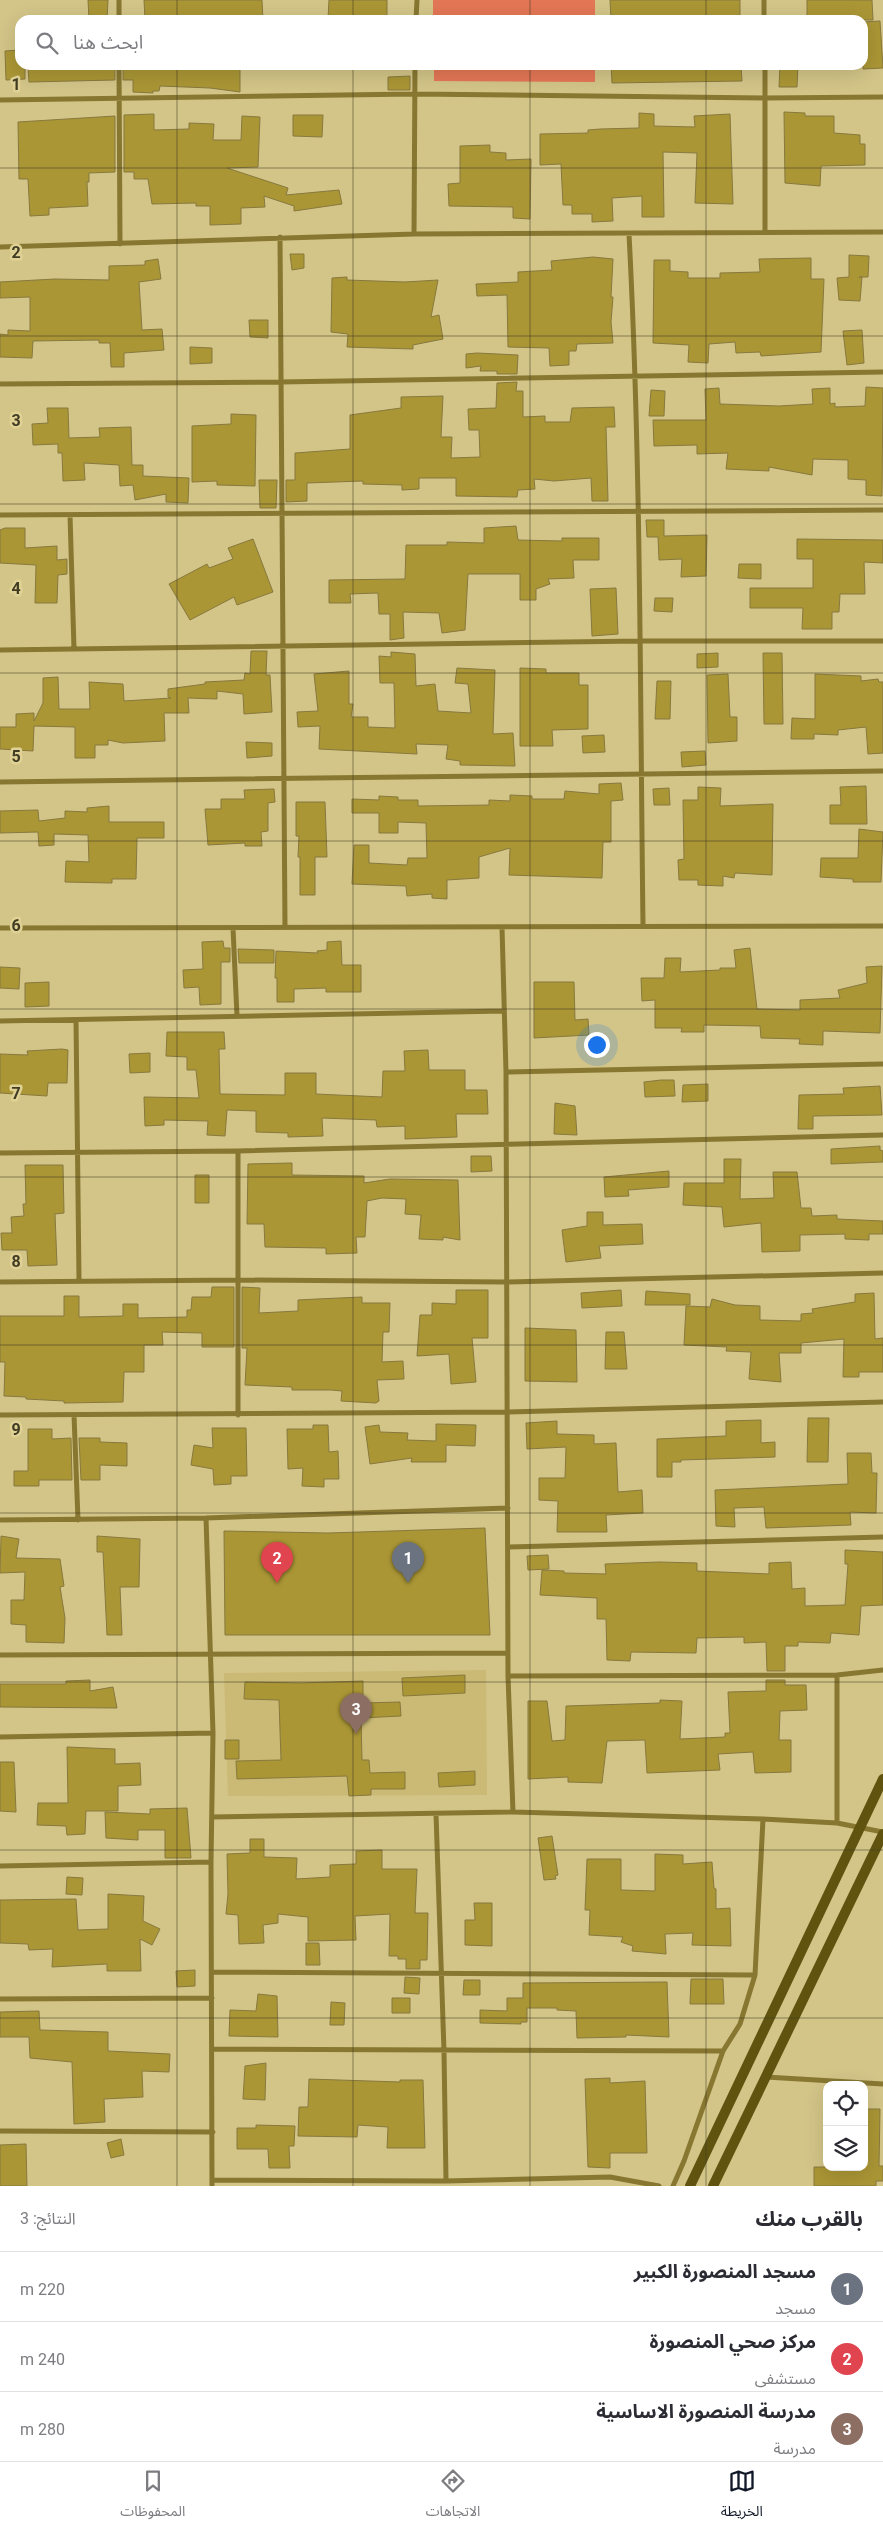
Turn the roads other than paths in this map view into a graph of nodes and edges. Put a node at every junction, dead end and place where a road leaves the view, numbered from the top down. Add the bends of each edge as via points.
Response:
1 (119, 0) edge
2 (417, 0) edge
3 (764, 0) edge
4 (119, 15) edge
5 (416, 15) edge
6 (764, 15) edge
7 (119, 70) edge
8 (415, 70) edge
9 (765, 70) edge
10 (414, 94) junction
11 (119, 97) junction
12 (883, 97) edge
13 (765, 98) junction
14 (0, 100) edge
15 (765, 232) junction
16 (883, 232) edge
17 (414, 234) junction
18 (629, 234) junction
19 (280, 237) junction
20 (120, 244) junction
21 (0, 247) edge
22 (883, 372) edge
23 (637, 374) junction
24 (280, 382) junction
25 (0, 384) edge
26 (883, 510) edge
27 (640, 511) junction
28 (0, 515) edge
29 (70, 515) junction
30 (282, 515) junction
31 (640, 641) junction
32 (883, 641) edge
33 (281, 646) junction
34 (74, 649) junction
35 (0, 650) edge
36 (883, 771) edge
37 (641, 775) junction
38 (283, 780) junction
39 (0, 782) edge
40 (643, 925) junction
41 (883, 926) edge
42 (285, 927) junction
43 (502, 927) junction
44 (0, 928) edge
45 (232, 928) junction
46 (503, 1011) junction
47 (237, 1016) junction
48 (76, 1020) junction
49 (0, 1021) edge
50 (883, 1064) edge
51 (506, 1072) junction
52 (883, 1136) edge
53 (506, 1143) junction
54 (238, 1151) junction
55 (77, 1152) junction
56 (0, 1153) edge
57 (883, 1273) edge
58 (79, 1280) junction
59 (238, 1280) junction
60 (0, 1282) edge
61 (505, 1282) junction
62 (883, 1402) edge
63 (506, 1412) junction
64 (0, 1415) edge
65 (238, 1415) junction
66 (74, 1416) junction
67 (508, 1508) junction
68 (206, 1518) junction
69 (0, 1520) edge
70 (78, 1520) junction
71 (883, 1537) edge
72 (509, 1547) junction
73 (210, 1653) junction
74 (508, 1653) junction
75 (0, 1656) edge
76 (883, 1670) edge
77 (838, 1675) junction
78 (508, 1676) junction
79 (213, 1734) junction
80 (0, 1738) edge
81 (883, 1780) edge
82 (513, 1812) junction
83 (436, 1814) junction
84 (212, 1817) junction
85 (763, 1819) junction
86 (838, 1823) junction
87 (861, 1826) junction
88 (882, 1838) edge
89 (211, 1862) junction
90 (0, 1866) edge
91 (212, 1972) junction
92 (440, 1972) junction
93 (755, 1975) junction
94 (212, 1998) junction
95 (0, 1999) edge
96 (213, 2049) junction
97 (444, 2051) junction
98 (723, 2051) junction
99 (764, 2077) junction
100 (883, 2084) edge
101 (0, 2131) edge
102 (213, 2132) junction
103 (446, 2181) junction
104 (212, 2183) edge
105 (659, 2186) edge
106 (673, 2186) edge
107 (690, 2186) edge
108 (713, 2186) edge

1 - 4 street
2 - 5 street
3 - 6 street
7 - 11 street
8 - 10 street
9 - 13 street
10 - 11 street
10 - 13 street
10 - 17 street
11 - 14 street
11 - 20 street
12 - 13 street
13 - 15 street
15 - 16 street
15 - 18 street
17 - 18 street
17 - 19 street
18 - 23 street
19 - 20 street
19 - 24 street
20 - 21 street
22 - 23 street
23 - 24 street
23 - 27 street
24 - 25 street
24 - 30 street
26 - 27 street
27 - 30 street
27 - 31 street
28 - 29 street
29 - 30 street
29 - 34 street
30 - 33 street
31 - 32 street
31 - 33 street
31 - 37 street
33 - 34 street
33 - 38 street
34 - 35 street
36 - 37 street
37 - 38 street
37 - 40 street
38 - 39 street
38 - 42 street
40 - 41 street
40 - 43 street
42 - 43 street
42 - 45 street
43 - 46 street
44 - 45 street
45 - 47 street
46 - 47 street
46 - 51 street
47 - 48 street
48 - 49 street
48 - 55 street
50 - 51 street
51 - 53 street
52 - 53 street
53 - 54 street
53 - 61 street
54 - 55 street
54 - 59 street
55 - 56 street
55 - 58 street
57 - 61 street
58 - 59 street
58 - 60 street
59 - 61 street
59 - 65 street
61 - 63 street
62 - 63 street
63 - 65 street
63 - 67 street
64 - 66 street
65 - 66 street
66 - 70 street
67 - 68 street
67 - 72 street
68 - 70 street
68 - 73 street
69 - 70 street
71 - 72 street
72 - 74 street
73 - 74 street
73 - 75 street
73 - 79 street
74 - 78 street
76 - 77 street
77 - 78 street
77 - 86 street
78 - 82 street
79 - 80 street
79 - 84 street
81 - 87 main road
82 - 83 street
82 - 85 street
83 - 84 street
83 - 92 street
84 - 89 street
85 - 86 street
85 - 93 street
86 - 87 street
87 - 88 street
87 - 107 main road
88 - 99 main road
89 - 90 street
89 - 91 street
91 - 92 street
91 - 94 street
92 - 93 street
92 - 97 street
93 - 98 street via 740,2024
94 - 95 street
94 - 96 street
96 - 97 street
96 - 102 street
97 - 98 street
97 - 103 street
98 - 106 street
99 - 100 street
99 - 108 main road
101 - 102 street
102 - 104 street
103 - 104 street
103 - 105 street via 610,2177

